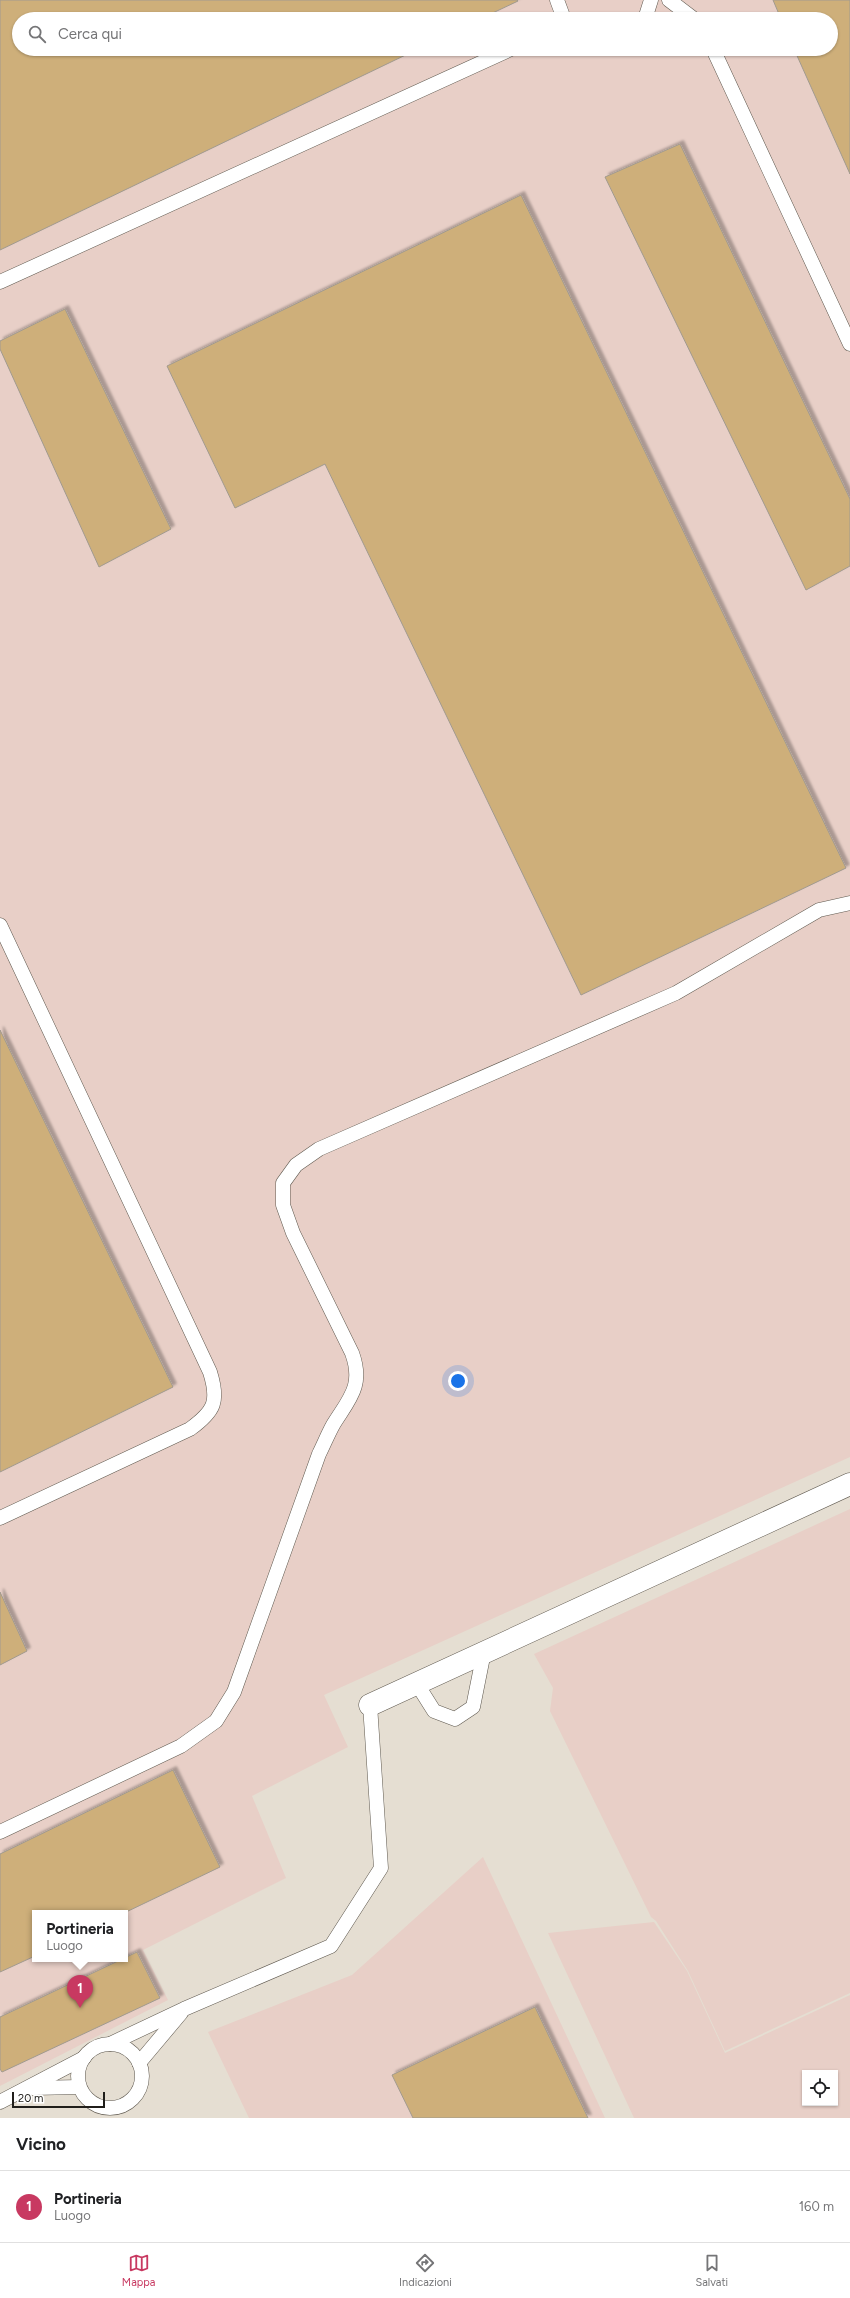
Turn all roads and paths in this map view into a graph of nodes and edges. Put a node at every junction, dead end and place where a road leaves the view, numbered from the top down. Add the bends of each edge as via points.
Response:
1 (557, 0) edge
2 (651, 0) edge
3 (669, 0) edge
4 (560, 12) edge
5 (647, 12) edge
6 (685, 12) edge
7 (496, 56) edge
8 (716, 56) edge
9 (0, 282) edge
10 (850, 344) edge
11 (850, 903) edge
12 (0, 925) edge
13 (850, 1484) edge
14 (0, 1518) edge
15 (484, 1652) junction
16 (417, 1684) junction
17 (370, 1705) joint
18 (0, 1832) edge
19 (184, 2009) junction
20 (110, 2044) junction
21 (84, 2058) junction
22 (139, 2063) junction
23 (79, 2087) junction
24 (30, 2088) junction
25 (0, 2102) edge

1 - 4 lane
2 - 5 lane
3 - 6 lane
7 - 9 lane
8 - 10 lane
11 - 18 lane via 819,910 676,993 319,1149 296,1165 283,1183 283,1205 293,1233 352,1353 358,1379 354,1392 319,1454 234,1692 216,1721 181,1746
12 - 14 lane via 210,1372 215,1388 210,1413 190,1429
13 - 15 street
15 - 16 street
15 - 16 lane via 473,1707 455,1719 434,1711
16 - 17 street
17 - 19 lane via 380,1868 331,1946
19 - 20 lane
19 - 22 lane
20 - 21 lane via 95,2048
20 - 22 lane via 129,2051
21 - 23 lane via 79,2067
21 - 24 lane
22 - 23 lane via 142,2080 139,2091 123,2106 101,2108 84,2096
23 - 24 lane
24 - 25 lane

